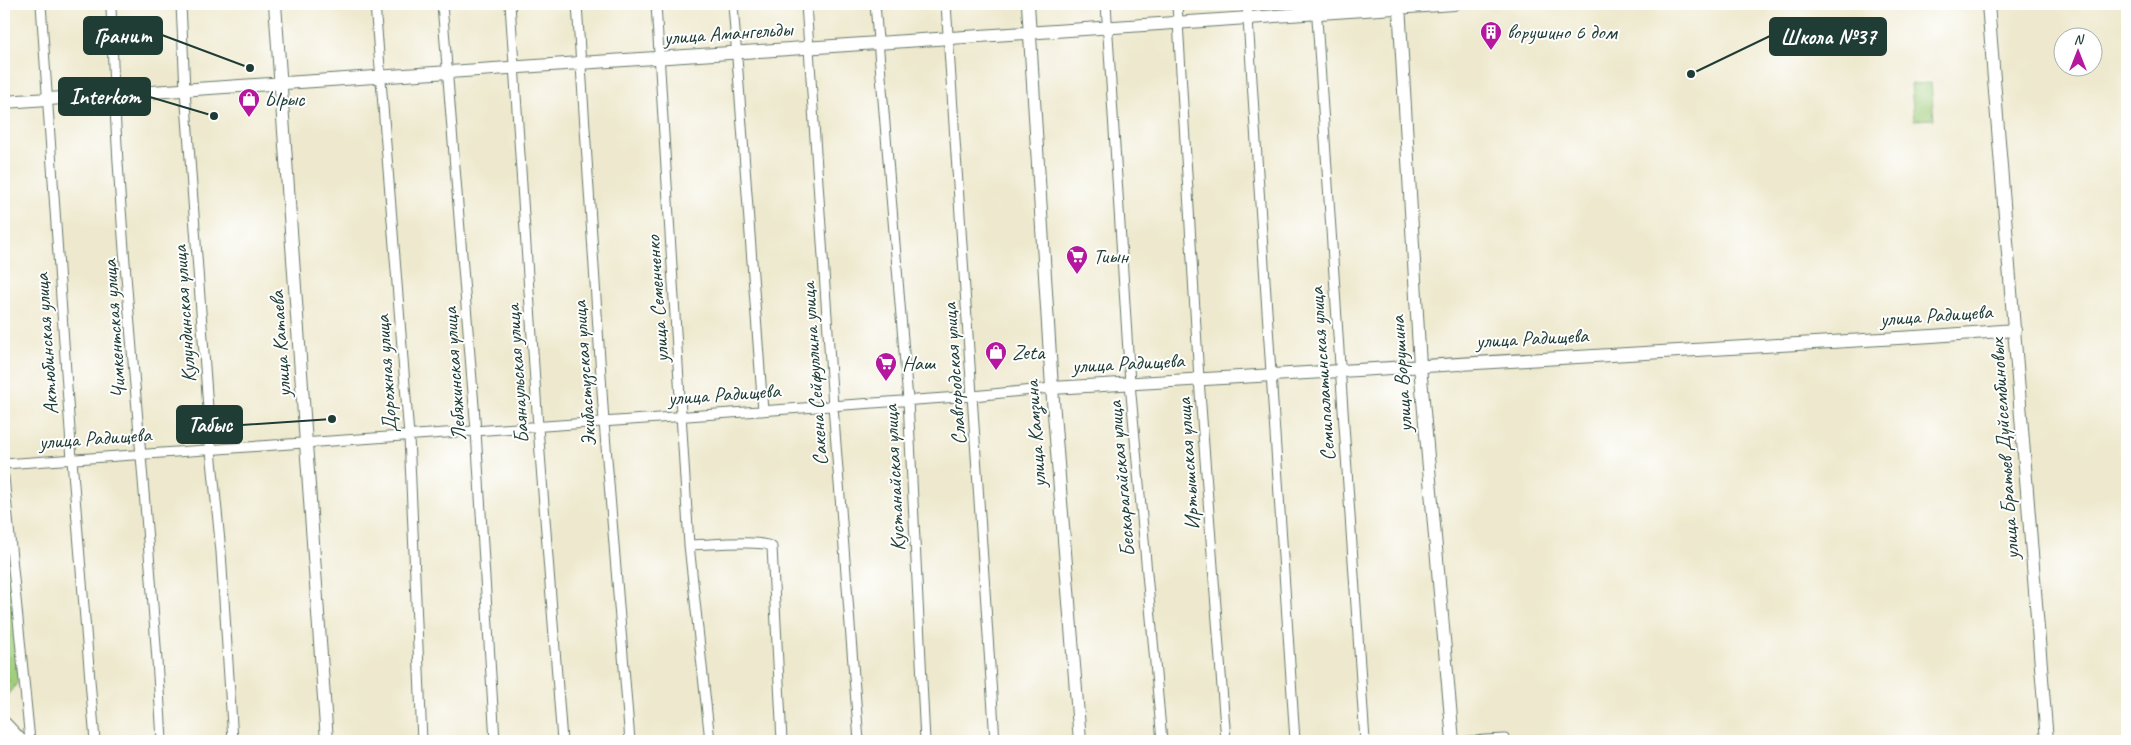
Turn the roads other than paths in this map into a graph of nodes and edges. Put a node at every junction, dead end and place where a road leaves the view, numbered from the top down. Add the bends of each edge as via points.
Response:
1 (41, 4) edge
2 (111, 4) edge
3 (181, 4) edge
4 (275, 4) edge
5 (375, 4) edge
6 (442, 4) edge
7 (510, 4) edge
8 (577, 4) edge
9 (656, 4) edge
10 (733, 4) edge
11 (806, 4) edge
12 (875, 4) edge
13 (946, 4) edge
14 (1028, 4) edge
15 (1106, 4) edge
16 (1178, 4) edge
17 (1247, 4) edge
18 (1454, 4) edge
19 (1988, 4) edge
20 (1399, 5) edge
21 (1316, 8) edge
22 (1248, 17) junction
23 (1179, 23) junction
24 (1108, 28) junction
25 (1030, 33) junction
26 (949, 39) junction
27 (878, 42) junction
28 (809, 48) junction
29 (736, 53) junction
30 (659, 58) junction
31 (582, 63) junction
32 (515, 68) junction
33 (448, 72) junction
34 (380, 76) junction
35 (280, 83) junction
36 (185, 90) junction
37 (113, 94) junction
38 (47, 99) junction
39 (4, 102) edge
40 (2015, 330) junction
41 (1420, 366) junction
42 (1340, 370) junction
43 (1270, 375) junction
44 (1199, 379) junction
45 (1130, 383) junction
46 (1052, 388) junction
47 (973, 396) junction
48 (908, 400) junction
49 (833, 406) junction
50 (763, 411) junction
51 (681, 416) junction
52 (604, 422) junction
53 (538, 427) junction
54 (476, 431) junction
55 (408, 436) junction
56 (307, 443) junction
57 (211, 450) junction
58 (141, 455) junction
59 (72, 460) junction
60 (4, 464) edge
61 (4, 477) edge
62 (689, 545) junction
63 (4, 724) edge
64 (1505, 739) dead end
65 (20, 741) edge
66 (30, 741) edge
67 (95, 741) edge
68 (162, 741) edge
69 (233, 741) edge
70 (327, 741) edge
71 (422, 741) edge
72 (496, 741) edge
73 (562, 741) edge
74 (630, 741) edge
75 (710, 741) edge
76 (782, 741) edge
77 (860, 741) edge
78 (925, 741) edge
79 (995, 741) edge
80 (1080, 741) edge
81 (1162, 741) edge
82 (1226, 741) edge
83 (1294, 741) edge
84 (1365, 741) edge
85 (1453, 741) edge
86 (1468, 741) edge
87 (2047, 741) edge

1 - 38 street, Актюбинская улица
2 - 37 street, Чимкентская улица
3 - 36 street, Кулундинская улица
4 - 35 street, улица Катаева
5 - 34 street, Дорожная улица
6 - 33 street, Лебяжинская улица
7 - 32 street, Баянаульская улица
8 - 31 street, Экибастузская улица
9 - 30 street, улица Семенченко
10 - 29 street
11 - 28 street, Сакена Сейфуллина улица
12 - 27 street, Кустанайская улица
13 - 26 street, Славгородская улица
14 - 25 street, улица Камзина
15 - 24 street, Бескарагайская улица
16 - 23 street, Иртышская улица
17 - 22 street
18 - 20 street, улица Амангельды
19 - 40 street, улица Братьев Дуйсембиновых
20 - 21 street, улица Амангельды
20 - 41 street, улица Ворушина
21 - 22 street, улица Амангельды
21 - 42 street, Семипалатинская улица
22 - 23 street, улица Амангельды
22 - 43 street
23 - 24 street, улица Амангельды
23 - 44 street, Иртышская улица
24 - 25 street, улица Амангельды
24 - 45 street, Бескарагайская улица
25 - 26 street, улица Амангельды
25 - 46 street, улица Камзина
26 - 27 street, улица Амангельды
26 - 47 street, Славгородская улица
27 - 28 street, улица Амангельды
27 - 48 street, Кустанайская улица
28 - 29 street, улица Амангельды
28 - 49 street, Сакена Сейфуллина улица
29 - 30 street, улица Амангельды
29 - 50 street
30 - 31 street, улица Амангельды
30 - 51 street, улица Семенченко
31 - 32 street, улица Амангельды
31 - 52 street, Экибастузская улица
32 - 33 street, улица Амангельды
32 - 53 street, Баянаульская улица
33 - 34 street, улица Амангельды
33 - 54 street, Лебяжинская улица
34 - 35 street, улица Амангельды
34 - 55 street, Дорожная улица
35 - 36 street, улица Амангельды
35 - 56 street, улица Катаева
36 - 37 street, улица Амангельды
36 - 57 street, Кулундинская улица
37 - 38 street, улица Амангельды
37 - 58 street, Чимкентская улица
38 - 39 street, улица Амангельды
38 - 59 street, Актюбинская улица
40 - 41 street, улица Радищева
40 - 87 street, улица Братьев Дуйсембиновых
41 - 42 street, улица Радищева
41 - 85 street, улица Ворушина
42 - 43 street, улица Радищева
42 - 84 street, Семипалатинская улица
43 - 44 street, улица Радищева
43 - 83 street
44 - 45 street, улица Радищева
44 - 82 street, Иртышская улица
45 - 46 street, улица Радищева
45 - 81 street, Бескарагайская улица
46 - 47 street, улица Радищева
46 - 80 street, улица Камзина
47 - 48 street, улица Радищева
47 - 79 street, Славгородская улица
48 - 49 street, улица Радищева
48 - 78 street, Кустанайская улица
49 - 50 street, улица Радищева
49 - 77 street, Сакена Сейфуллина улица
50 - 51 street, улица Радищева
51 - 52 street, улица Радищева
51 - 62 street, улица Семенченко
52 - 53 street, улица Радищева
52 - 74 street, Экибастузская улица
53 - 54 street, улица Радищева
53 - 73 street, Баянаульская улица
54 - 55 street, улица Радищева
54 - 72 street, Лебяжинская улица
55 - 56 street, улица Радищева
55 - 71 street, Дорожная улица
56 - 57 street, улица Радищева
56 - 70 street, улица Катаева
57 - 58 street, улица Радищева
57 - 69 street, Кулундинская улица
58 - 59 street, улица Радищева
58 - 68 street, Чимкентская улица via 156,616
59 - 60 street, улица Радищева
59 - 67 street, Актюбинская улица
61 - 66 street
62 - 75 street, улица Семенченко
62 - 76 street via 769,544 772,547
63 - 65 main road
64 - 86 street

